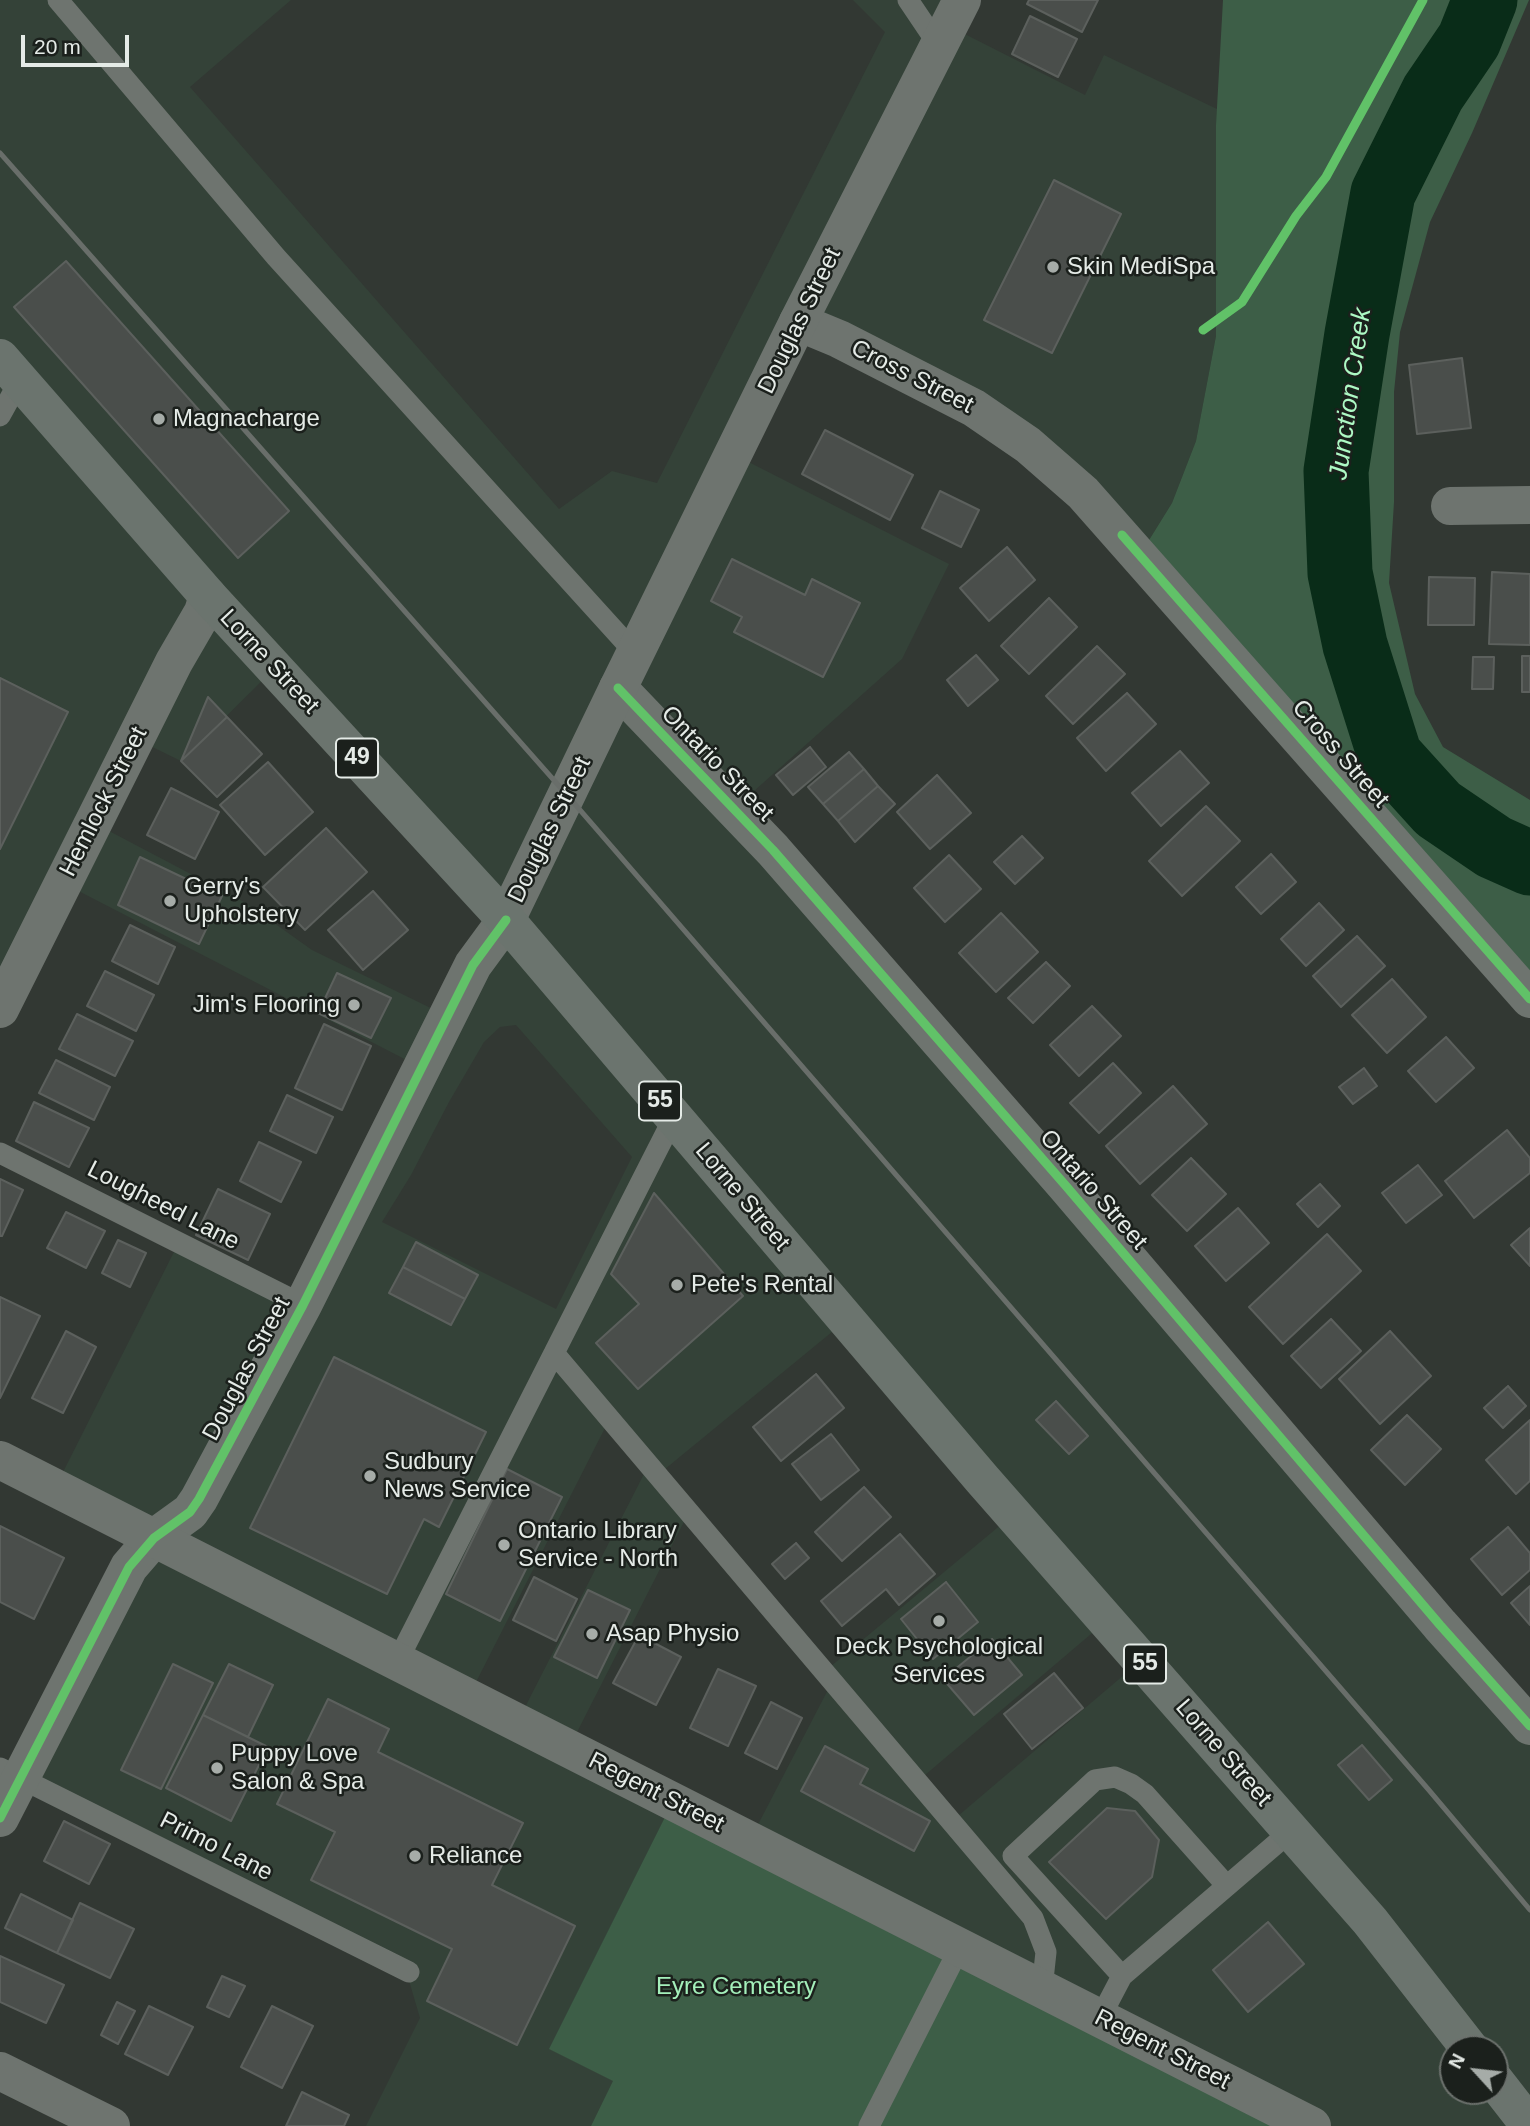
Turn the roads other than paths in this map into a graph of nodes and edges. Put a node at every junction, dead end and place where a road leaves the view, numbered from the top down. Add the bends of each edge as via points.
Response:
1 (58, 0) edge
2 (908, 0) edge
3 (962, 0) edge
4 (939, 46) junction
5 (799, 323) junction
6 (10, 369) edge
7 (0, 416) edge
8 (1530, 505) edge
9 (1450, 506) dead end
10 (208, 596) junction
11 (635, 653) junction
12 (618, 688) junction
13 (506, 920) junction
14 (1530, 999) edge
15 (0, 1009) edge
16 (674, 1117) junction
17 (0, 1153) edge
18 (303, 1305) junction
19 (554, 1353) junction
20 (0, 1460) edge
21 (154, 1538) junction
22 (397, 1661) junction
23 (1530, 1726) edge
24 (10, 1773) edge
25 (0, 1818) edge
26 (1292, 1831) junction
27 (1227, 1886) junction
28 (960, 1947) junction
29 (409, 1972) dead end
30 (1122, 1976) junction
31 (1042, 1989) junction
32 (1100, 2018) junction
33 (1459, 2035) edge
34 (0, 2071) edge
35 (1509, 2099) edge
36 (111, 2126) edge
37 (869, 2126) edge
38 (1312, 2126) edge
39 (1530, 2126) edge

1 - 11 lane via 276,257
2 - 4 lane
3 - 4 street, Douglas Street
4 - 5 street, Douglas Street
5 - 11 street, Douglas Street
5 - 14 street, Cross Street via 974,408 1028,445 1083,493
6 - 7 lane
6 - 10 main road, Lorne Street / 49
8 - 9 street
10 - 13 main road, Lorne Street / 49
10 - 15 street, Hemlock Street
11 - 12 street, Douglas Street
12 - 13 street, Douglas Street
12 - 23 street, Ontario Street via 773,850
13 - 16 main road, Lorne Street / 55
13 - 18 street, Douglas Street via 473,965
16 - 19 lane
16 - 26 main road, Lorne Street / 55 via 982,1479
17 - 18 lane, Lougheed Lane
18 - 21 street, Douglas Street via 199,1499 190,1512
19 - 22 lane
19 - 31 lane via 1033,1919 1046,1952
20 - 21 street, Regent Street
21 - 22 street, Regent Street
21 - 24 street, Douglas Street via 129,1567
22 - 28 street, Regent Street
24 - 25 street, Douglas Street
24 - 29 lane, Primo Lane
26 - 27 lane
26 - 33 main road, Lorne Street / 55
27 - 30 lane
27 - 30 lane via 1145,1794 1115,1777 1095,1780 1013,1856
28 - 31 street, Regent Street
28 - 37 lane
30 - 32 lane
31 - 32 street, Regent Street
32 - 38 street, Regent Street
34 - 36 street
35 - 39 main road

